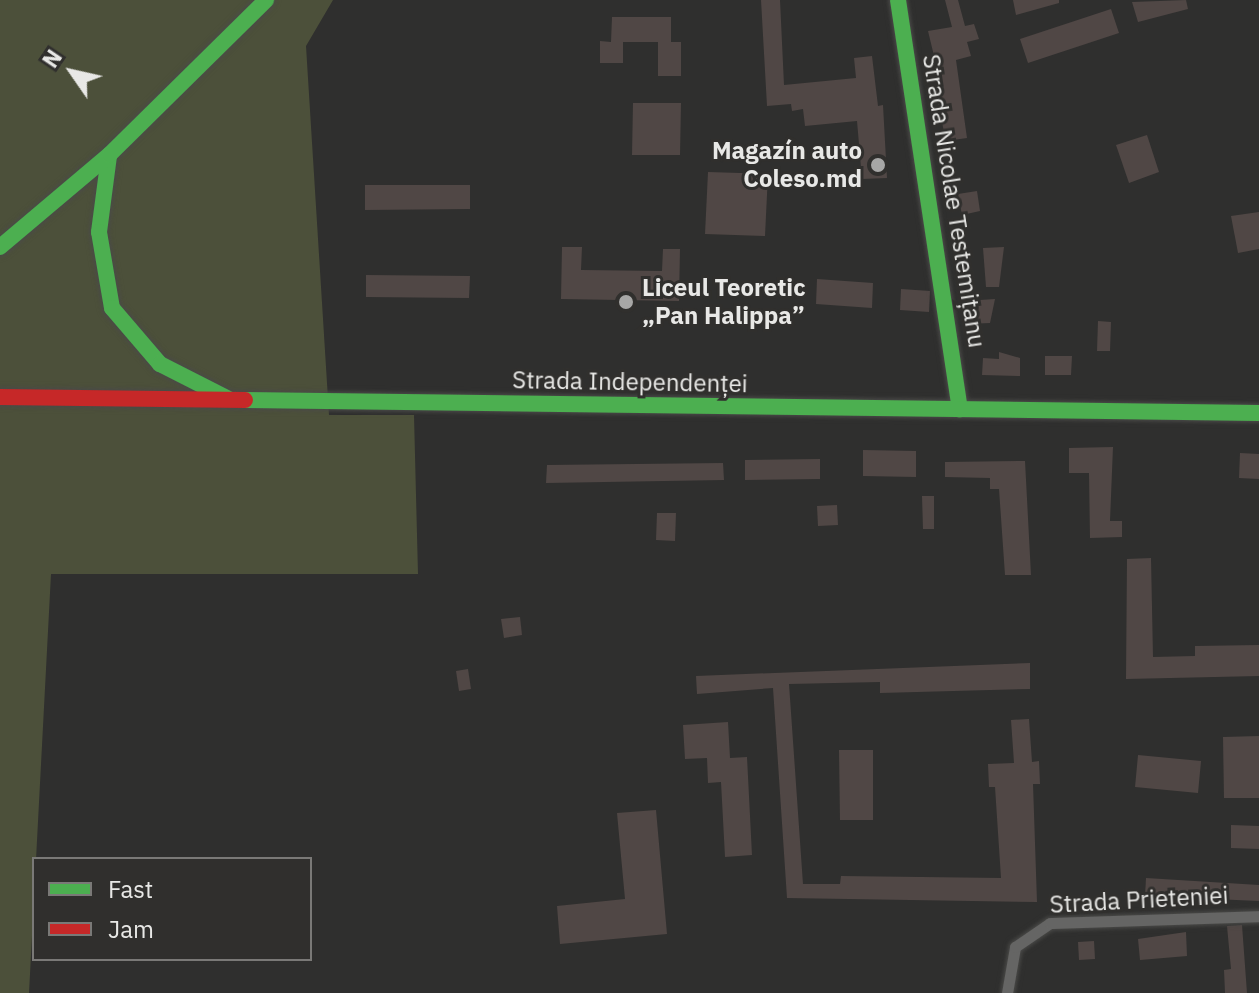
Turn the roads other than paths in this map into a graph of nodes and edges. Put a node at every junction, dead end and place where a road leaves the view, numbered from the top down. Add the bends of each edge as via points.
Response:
1 (266, 0) edge
2 (898, 0) edge
3 (110, 154) junction
4 (0, 247) edge
5 (0, 397) edge
6 (236, 402) junction
7 (960, 409) junction
8 (1259, 413) edge
9 (1259, 916) edge
10 (1007, 993) edge

1 - 3 main road
2 - 7 main road, Strada Nicolae Testemițanu
3 - 4 main road
3 - 6 main road via 99,232 112,308 160,364
5 - 6 main road, Strada Independenței
6 - 7 main road, Strada Independenței
7 - 8 main road, Strada Independenței
9 - 10 street, Strada Prieteniei via 1054,922 1023,936 1010,960

